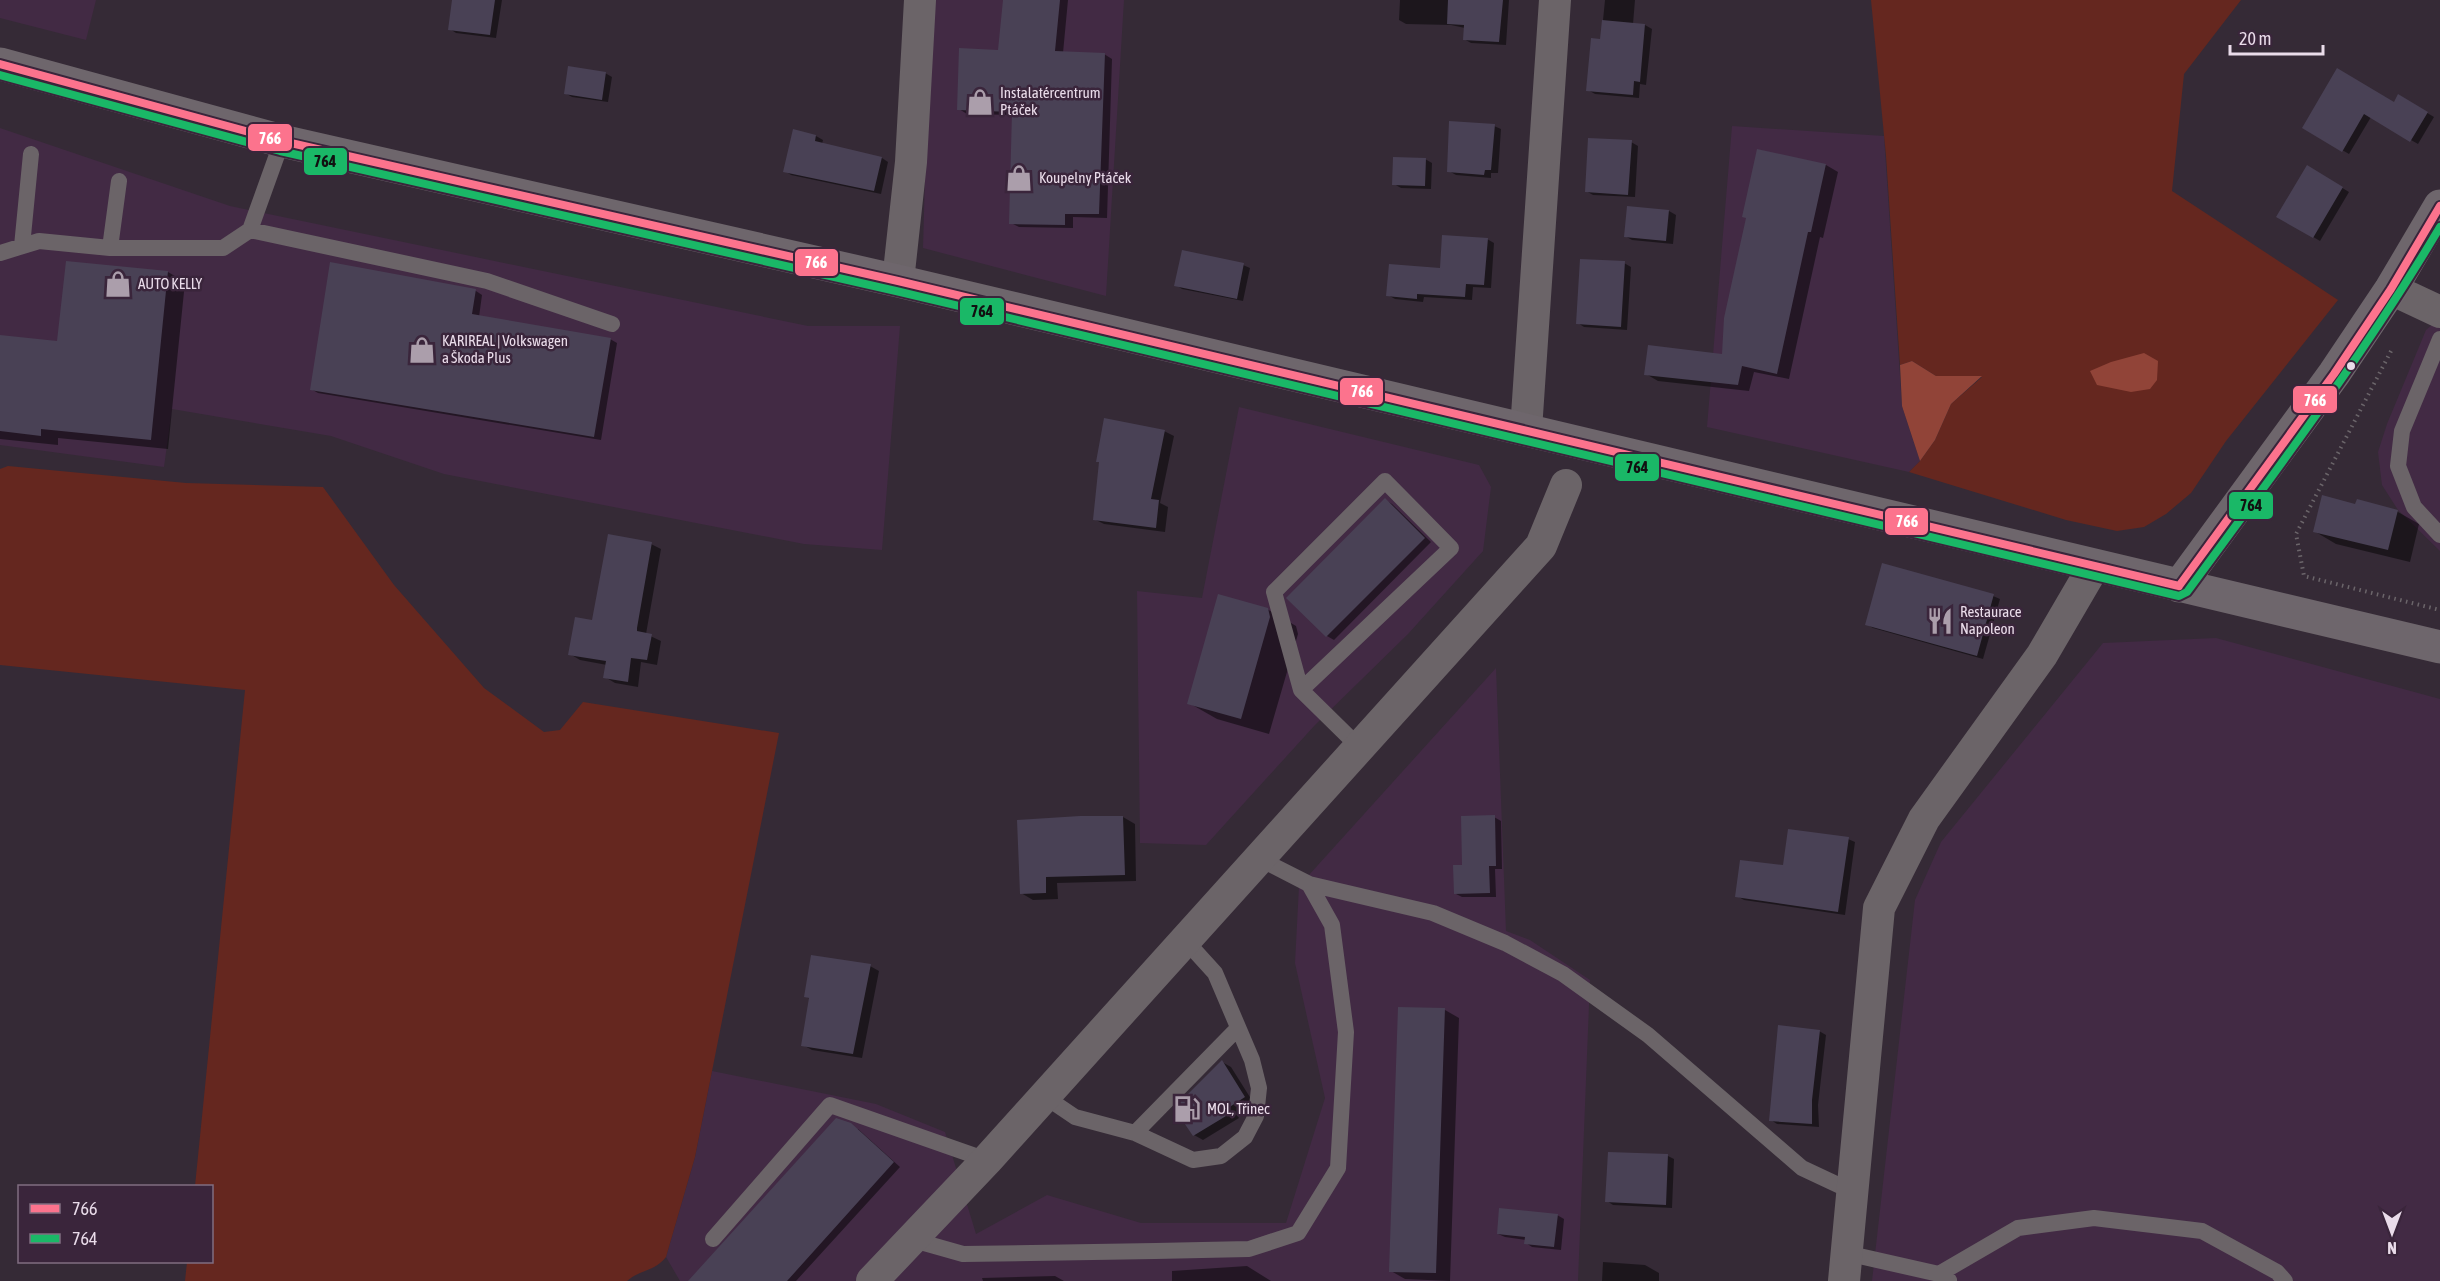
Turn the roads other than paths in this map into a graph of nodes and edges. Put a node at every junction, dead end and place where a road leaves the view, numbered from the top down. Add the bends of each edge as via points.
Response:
1 (920, 0) edge
2 (1555, 0) edge
3 (0, 64) edge
4 (282, 141) junction
5 (31, 154) dead end
6 (119, 181) dead end
7 (2440, 206) edge
8 (250, 230) junction
9 (22, 246) junction
10 (110, 248) junction
11 (0, 254) edge
12 (898, 281) junction
13 (2391, 289) junction
14 (2440, 312) edge
15 (612, 324) dead end
16 (2440, 339) edge
17 (1526, 430) junction
18 (1566, 485) dead end
19 (2440, 536) edge
20 (2094, 566) junction
21 (2179, 586) junction
22 (2440, 647) edge
23 (1301, 690) junction
24 (1358, 746) junction
25 (1258, 858) junction
26 (1309, 884) junction
27 (1185, 940) junction
28 (1237, 1029) junction
29 (1044, 1096) junction
30 (1135, 1133) junction
31 (987, 1160) junction
32 (1851, 1191) junction
33 (713, 1239) dead end
34 (910, 1239) junction
35 (1845, 1267) edge
36 (1945, 1277) edge
37 (872, 1281) edge
38 (2284, 1281) edge

1 - 12 street
2 - 17 street
3 - 4 main road
4 - 8 lane
4 - 12 main road
5 - 9 lane
6 - 10 lane
7 - 13 main road
8 - 10 lane via 223,248
8 - 15 lane via 487,281
9 - 10 lane via 39,241
9 - 11 lane
12 - 17 main road
13 - 14 street
13 - 21 main road
16 - 19 lane via 2402,430 2398,466 2414,507
17 - 20 main road
18 - 24 street via 1541,546
20 - 21 main road
20 - 32 street via 2042,655 1924,819 1879,908
21 - 22 main road
23 - 23 lane via 1451,548 1385,481 1274,592
23 - 24 lane
24 - 25 street
25 - 26 lane
25 - 27 street
26 - 32 lane via 1433,913 1563,974 1648,1035 1802,1168
26 - 34 lane via 1332,925 1346,1032 1338,1168 1298,1233 1249,1249 963,1254
27 - 28 lane via 1215,973
27 - 29 street
28 - 30 lane
28 - 30 lane via 1252,1060 1259,1088 1256,1116 1245,1137 1221,1156 1193,1160
29 - 30 lane via 1075,1117
29 - 31 street
31 - 33 lane via 830,1105
31 - 34 street
32 - 35 street
34 - 37 street
35 - 36 lane
36 - 38 lane via 2018,1228 2094,1218 2202,1231 2277,1272

